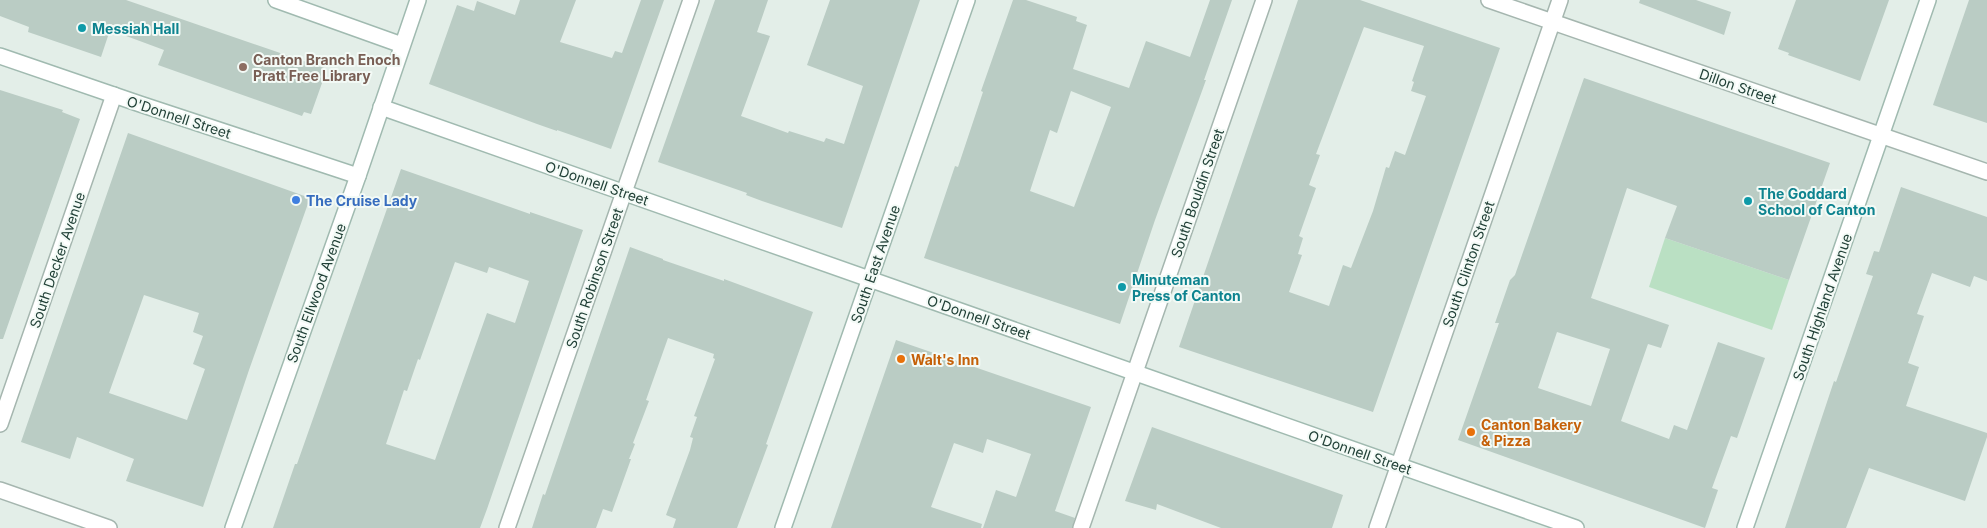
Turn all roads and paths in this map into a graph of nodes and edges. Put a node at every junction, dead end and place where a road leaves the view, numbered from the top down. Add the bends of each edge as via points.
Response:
1 (276, 0) edge
2 (418, 0) edge
3 (691, 0) edge
4 (967, 0) edge
5 (1264, 0) edge
6 (1489, 0) edge
7 (1560, 0) edge
8 (1928, 0) edge
9 (1552, 22) junction
10 (402, 45) junction
11 (0, 56) edge
12 (114, 95) junction
13 (381, 107) junction
14 (1881, 136) junction
15 (1987, 172) edge
16 (358, 176) junction
17 (624, 192) junction
18 (870, 279) junction
19 (1135, 372) junction
20 (0, 424) edge
21 (1398, 465) junction
22 (0, 490) edge
23 (109, 528) edge
24 (233, 528) edge
25 (507, 528) edge
26 (783, 528) edge
27 (1081, 528) edge
28 (1377, 528) edge
29 (1576, 528) edge
30 (1745, 528) edge

1 - 10 street
2 - 10 street, South Ellwood Avenue
3 - 17 street, South Robinson Street
4 - 18 street, South East Avenue
5 - 19 street, South Bouldin Street
6 - 9 street, Dillon Street
7 - 9 street, South Clinton Street
8 - 14 street, South Highland Avenue
9 - 14 street, Dillon Street
9 - 21 street, South Clinton Street
10 - 13 street, South Ellwood Avenue
11 - 12 street, O'Donnell Street
12 - 16 street, O'Donnell Street
12 - 20 street, South Decker Avenue
13 - 16 street, South Ellwood Avenue
13 - 17 street, O'Donnell Street
14 - 15 street, Dillon Street
14 - 30 street, South Highland Avenue
16 - 24 street, South Ellwood Avenue
17 - 18 street, O'Donnell Street
17 - 25 street, South Robinson Street
18 - 19 street, O'Donnell Street
18 - 26 street, South East Avenue
19 - 21 street, O'Donnell Street
19 - 27 street, South Bouldin Street
21 - 28 street, South Clinton Street
21 - 29 street, O'Donnell Street
22 - 23 street

